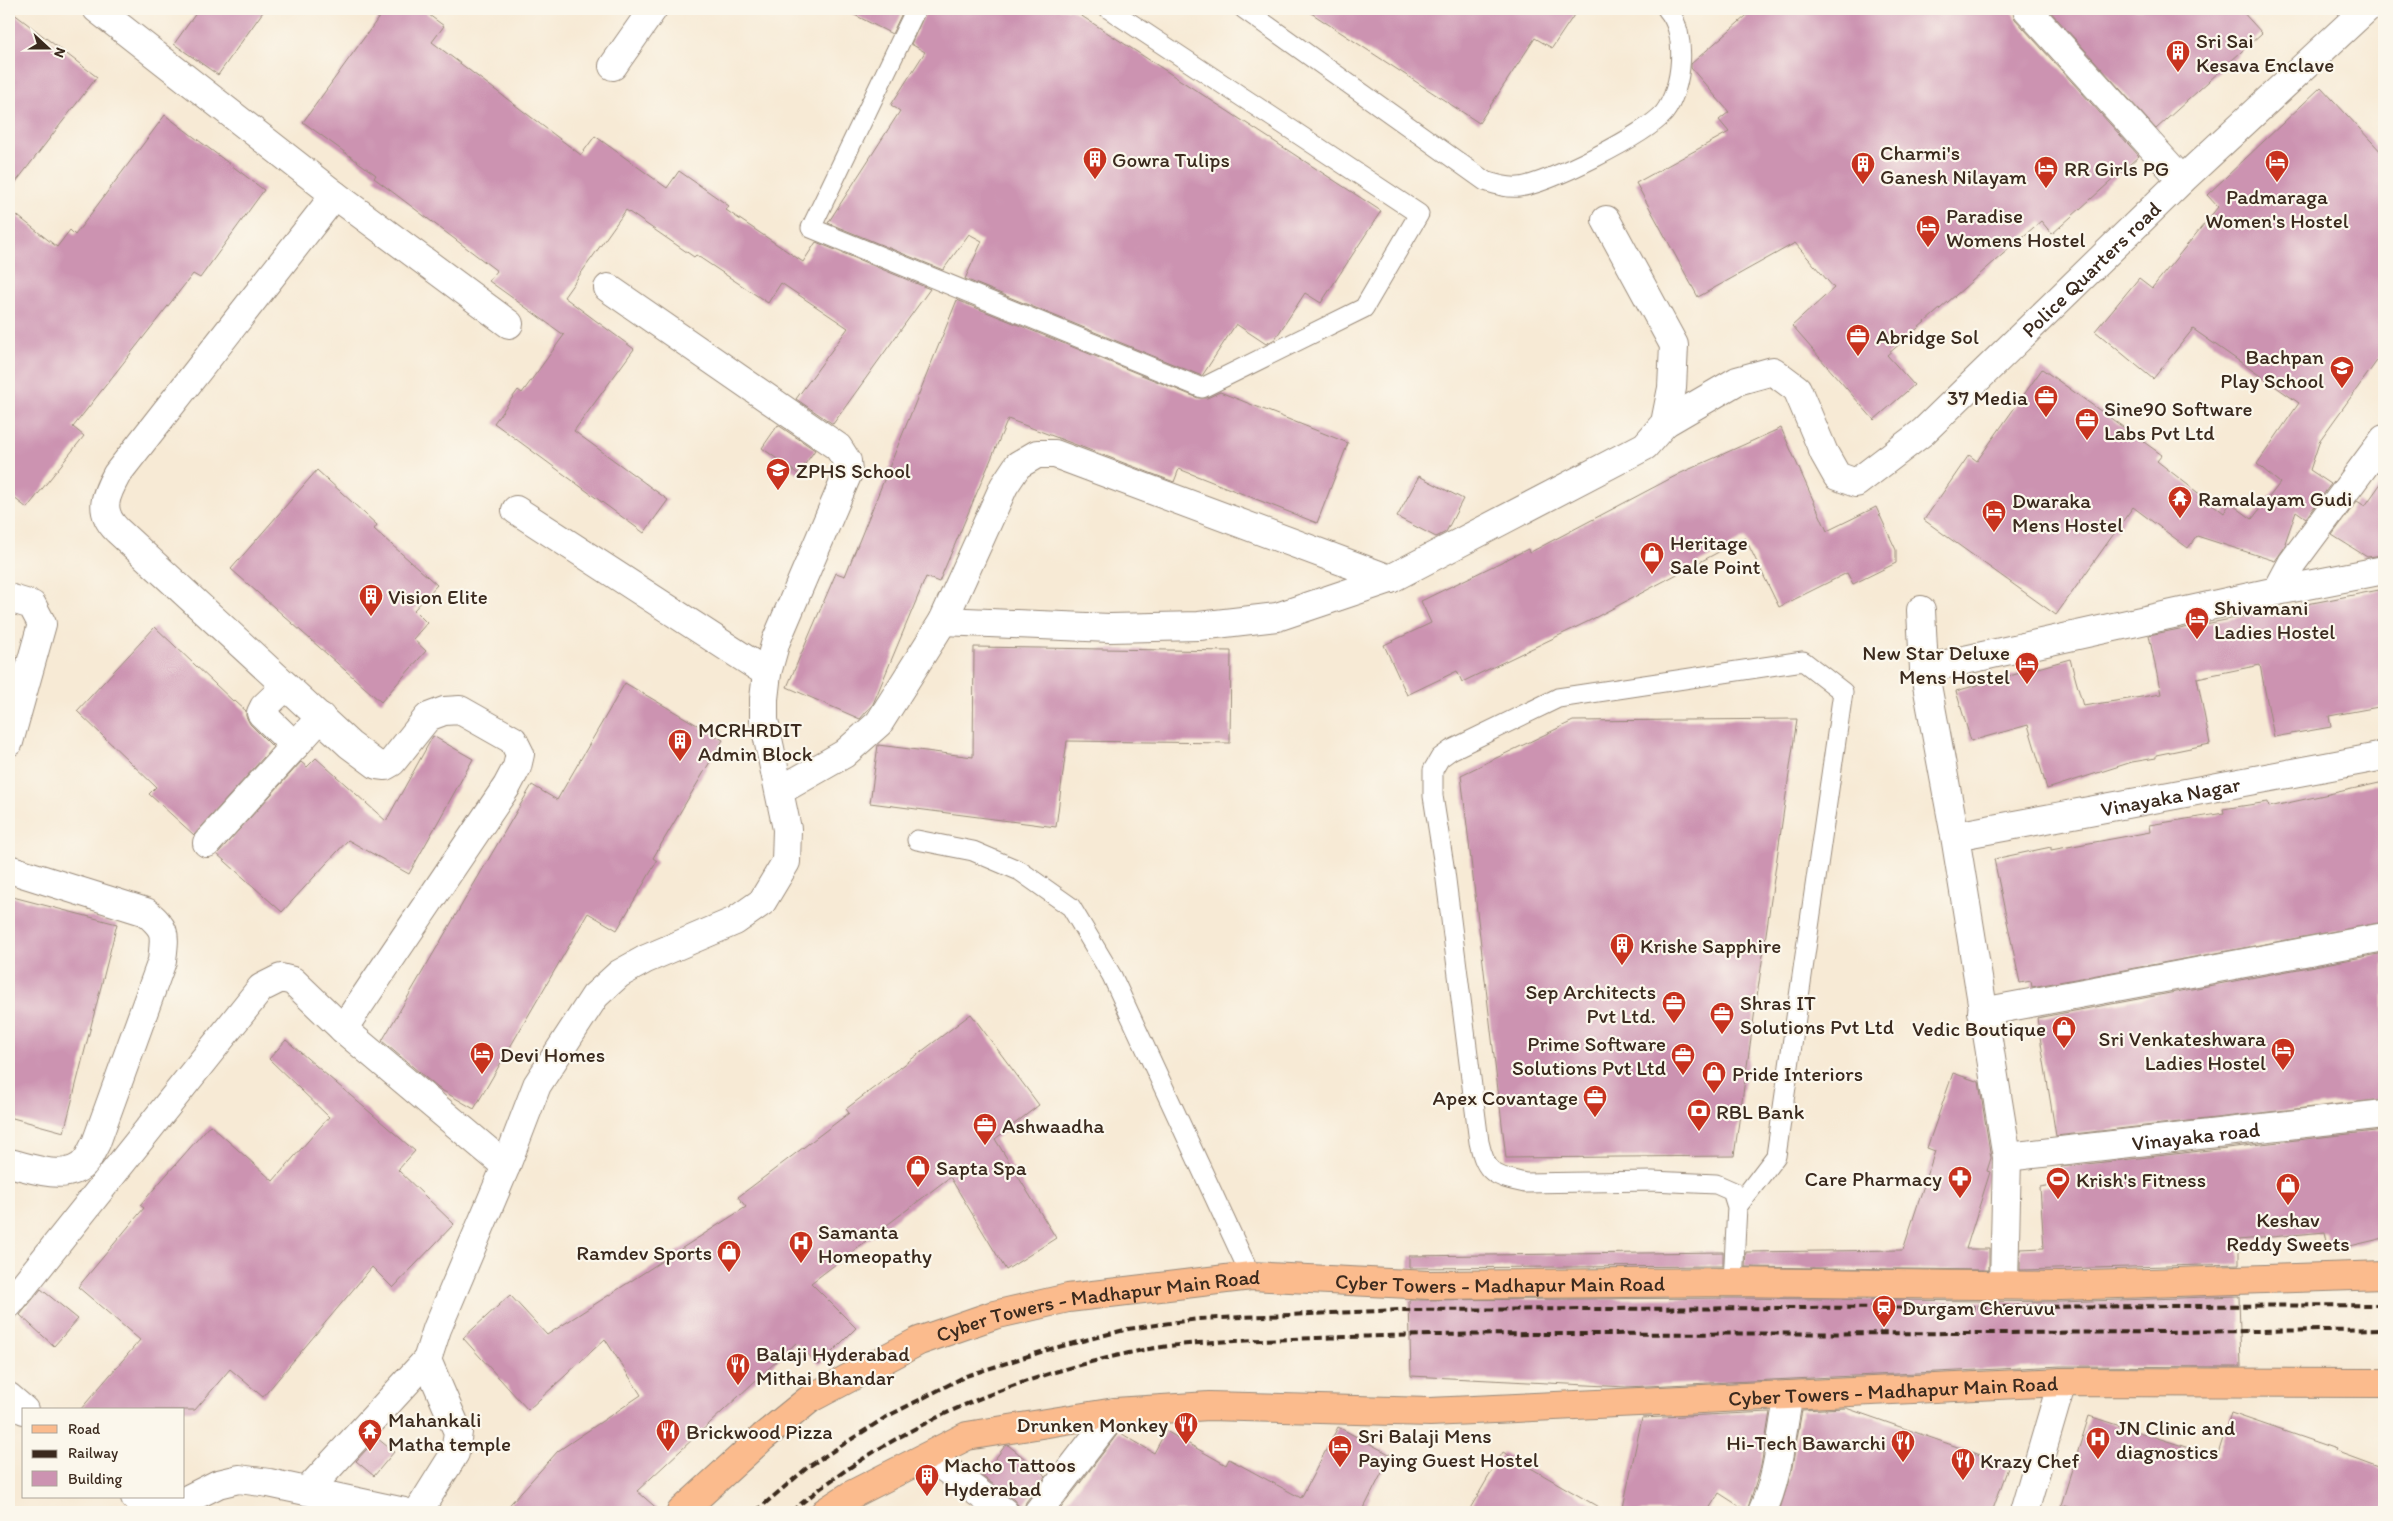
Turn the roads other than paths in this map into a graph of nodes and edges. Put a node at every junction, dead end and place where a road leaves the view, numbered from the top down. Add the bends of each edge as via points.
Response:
1 (97, 9) edge
2 (653, 9) edge
3 (916, 9) edge
4 (1110, 9) edge
5 (1244, 9) edge
6 (1667, 9) edge
7 (2027, 9) edge
8 (2366, 9) edge
9 (613, 66) dead end
10 (2182, 180) junction
11 (334, 195) junction
12 (1606, 220) dead end
13 (608, 288) dead end
14 (509, 324) dead end
15 (1665, 423) junction
16 (2384, 439) edge
17 (516, 510) dead end
18 (2384, 570) edge
19 (1390, 579) junction
20 (2277, 591) junction
21 (9, 598) edge
22 (1921, 610) dead end
23 (943, 621) junction
24 (1924, 668) junction
25 (768, 673) junction
26 (286, 686) junction
27 (327, 723) junction
28 (9, 742) edge
29 (295, 746) junction
30 (2384, 756) edge
31 (780, 790) junction
32 (1955, 836) junction
33 (917, 840) dead end
34 (9, 869) edge
35 (2384, 937) edge
36 (1982, 1012) junction
37 (343, 1029) junction
38 (2384, 1114) edge
39 (2007, 1157) junction
40 (9, 1163) edge
41 (506, 1166) junction
42 (1737, 1207) junction
43 (2384, 1275) edge
44 (1251, 1276) junction
45 (1733, 1282) junction
46 (2004, 1284) junction
47 (9, 1304) edge
48 (427, 1360) junction
49 (2062, 1382) junction
50 (2384, 1383) edge
51 (1789, 1395) junction
52 (9, 1397) edge
53 (22, 1408) edge
54 (1115, 1412) junction
55 (930, 1456) junction
56 (307, 1491) junction
57 (137, 1498) edge
58 (169, 1510) edge
59 (404, 1512) edge
60 (418, 1512) edge
61 (681, 1512) edge
62 (825, 1512) edge
63 (1004, 1512) edge
64 (1038, 1512) edge
65 (1762, 1512) edge
66 (2024, 1512) edge

1 - 11 street
2 - 9 street
3 - 4 lane via 811,228 1202,388 1364,308 1419,214
5 - 6 lane via 1485,181 1502,186 1520,186 1589,160 1646,128 1663,113 1672,98 1681,55 1680,34
7 - 10 street
8 - 10 street, Police Quarters road
10 - 15 street, Police Quarters road via 1923,432 1856,483 1837,476 1796,389 1773,371 1737,381
11 - 14 street
11 - 26 street via 117,474 105,503 107,520
12 - 15 street via 1674,345 1672,388
13 - 25 street via 838,447 847,461 848,473 776,641
15 - 19 street via 1645,446
16 - 20 street via 2292,564
17 - 25 street
18 - 20 street
19 - 23 street via 1277,617 1199,626 1110,628
19 - 23 street via 1055,454 1037,454 1018,465 1004,486
20 - 24 street
21 - 28 street via 32,605 42,624
22 - 24 street
23 - 31 street via 879,723 865,738 844,754
24 - 32 street
25 - 31 street via 764,720
26 - 27 street
26 - 29 street via 261,713
27 - 29 street
27 - 29 street via 213,849
27 - 37 street via 370,760 385,766 392,762 428,717 460,710 513,740 520,754 507,786
30 - 32 street, Vinayaka Nagar
31 - 41 street via 787,829 786,862 762,902 735,921 619,974 595,996 537,1085
32 - 36 street
33 - 44 lane via 973,851 1020,871 1071,907 1112,976
34 - 40 street via 146,912 161,925 164,939 162,960 96,1143 86,1162 69,1172 52,1173
35 - 36 street
36 - 39 street
37 - 41 street
37 - 47 street via 292,982 281,978 261,988
38 - 39 street, Vinayaka road
39 - 46 street
41 - 48 street
42 - 42 lane via 1732,1191 1716,1184 1652,1181 1525,1183 1494,1173 1484,1162 1478,1142 1433,796 1433,770 1450,750 1558,698 1803,661 1843,692 1776,1156
42 - 45 lane
43 - 46 main road, Cyber Towers - Madhapur Main Road via 2060,1286
44 - 45 main road, Cyber Towers - Madhapur Main Road via 1429,1285
44 - 61 main road, Cyber Towers - Madhapur Main Road via 1068,1298 994,1315 919,1341 810,1398
45 - 46 main road, Cyber Towers - Madhapur Main Road
48 - 56 street
48 - 60 street via 458,1432 455,1453
49 - 50 main road, Cyber Towers - Madhapur Main Road
49 - 51 main road, Cyber Towers - Madhapur Main Road
49 - 66 street
51 - 54 main road, Cyber Towers - Madhapur Main Road via 1430,1412 1209,1406
51 - 65 street via 1768,1500
52 - 53 street
54 - 55 main road, Cyber Towers - Madhapur Main Road via 967,1436
54 - 64 street
55 - 62 main road, Cyber Towers - Madhapur Main Road via 851,1495
55 - 63 street
56 - 58 street via 239,1479 218,1484
56 - 59 street
57 - 58 street

